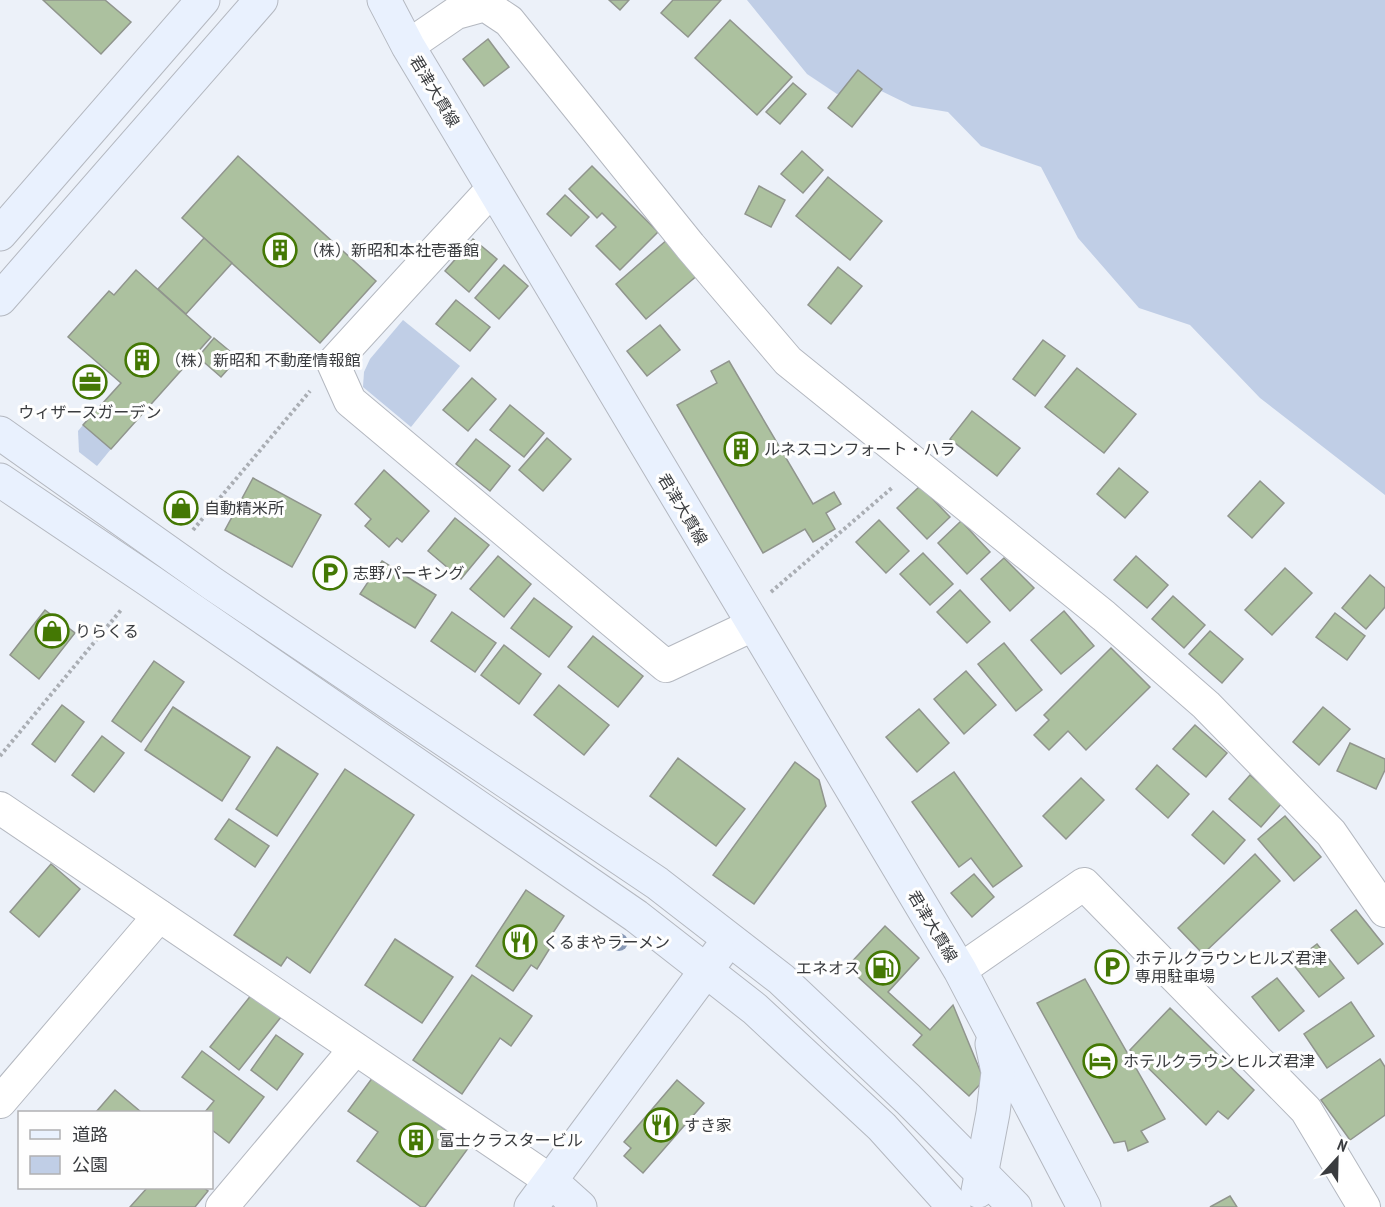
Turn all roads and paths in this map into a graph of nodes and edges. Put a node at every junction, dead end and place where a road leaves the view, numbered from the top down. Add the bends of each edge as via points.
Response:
1 (203, 0) edge
2 (261, 0) edge
3 (384, 0) edge
4 (408, 46) junction
5 (493, 188) junction
6 (0, 234) edge
7 (0, 299) edge
8 (333, 363) junction
9 (0, 433) edge
10 (918, 465) junction
11 (0, 480) edge
12 (190, 533) dead end
13 (121, 610) dead end
14 (749, 620) junction
15 (0, 756) edge
16 (0, 808) edge
17 (1385, 911) edge
18 (159, 916) junction
19 (730, 940) junction
20 (706, 970) junction
21 (960, 970) junction
22 (985, 1016) junction
23 (355, 1048) junction
24 (0, 1102) edge
25 (982, 1173) junction
26 (551, 1182) junction
27 (222, 1207) edge
28 (531, 1207) edge
29 (580, 1207) edge
30 (954, 1207) edge
31 (975, 1207) edge
32 (1015, 1207) edge
33 (1084, 1207) edge
34 (1364, 1207) edge

1 - 6 street
2 - 7 street
3 - 4 street, 君津大貫線
4 - 5 street, 君津大貫線
4 - 10 street via 456,13 485,5 509,21 788,361
5 - 8 street
5 - 14 street, 君津大貫線
8 - 12 path
8 - 14 street via 350,401 666,666
9 - 19 street via 213,584 657,883
10 - 14 path
10 - 17 street via 1104,616 1206,705 1331,833
11 - 20 street via 636,916
13 - 15 path
14 - 21 street, 君津大貫線
16 - 18 street
18 - 23 street
18 - 24 street
19 - 20 street
19 - 25 street via 781,979
20 - 26 street
20 - 30 street via 755,1009 882,1128
21 - 22 street, 君津大貫線
21 - 34 street via 1084,884 1306,1110
22 - 25 street, 君津大貫線 via 998,1072
22 - 33 street, 君津大貫線
23 - 26 street
23 - 27 street
25 - 31 street, 君津大貫線
25 - 32 street
26 - 28 street
26 - 29 street

